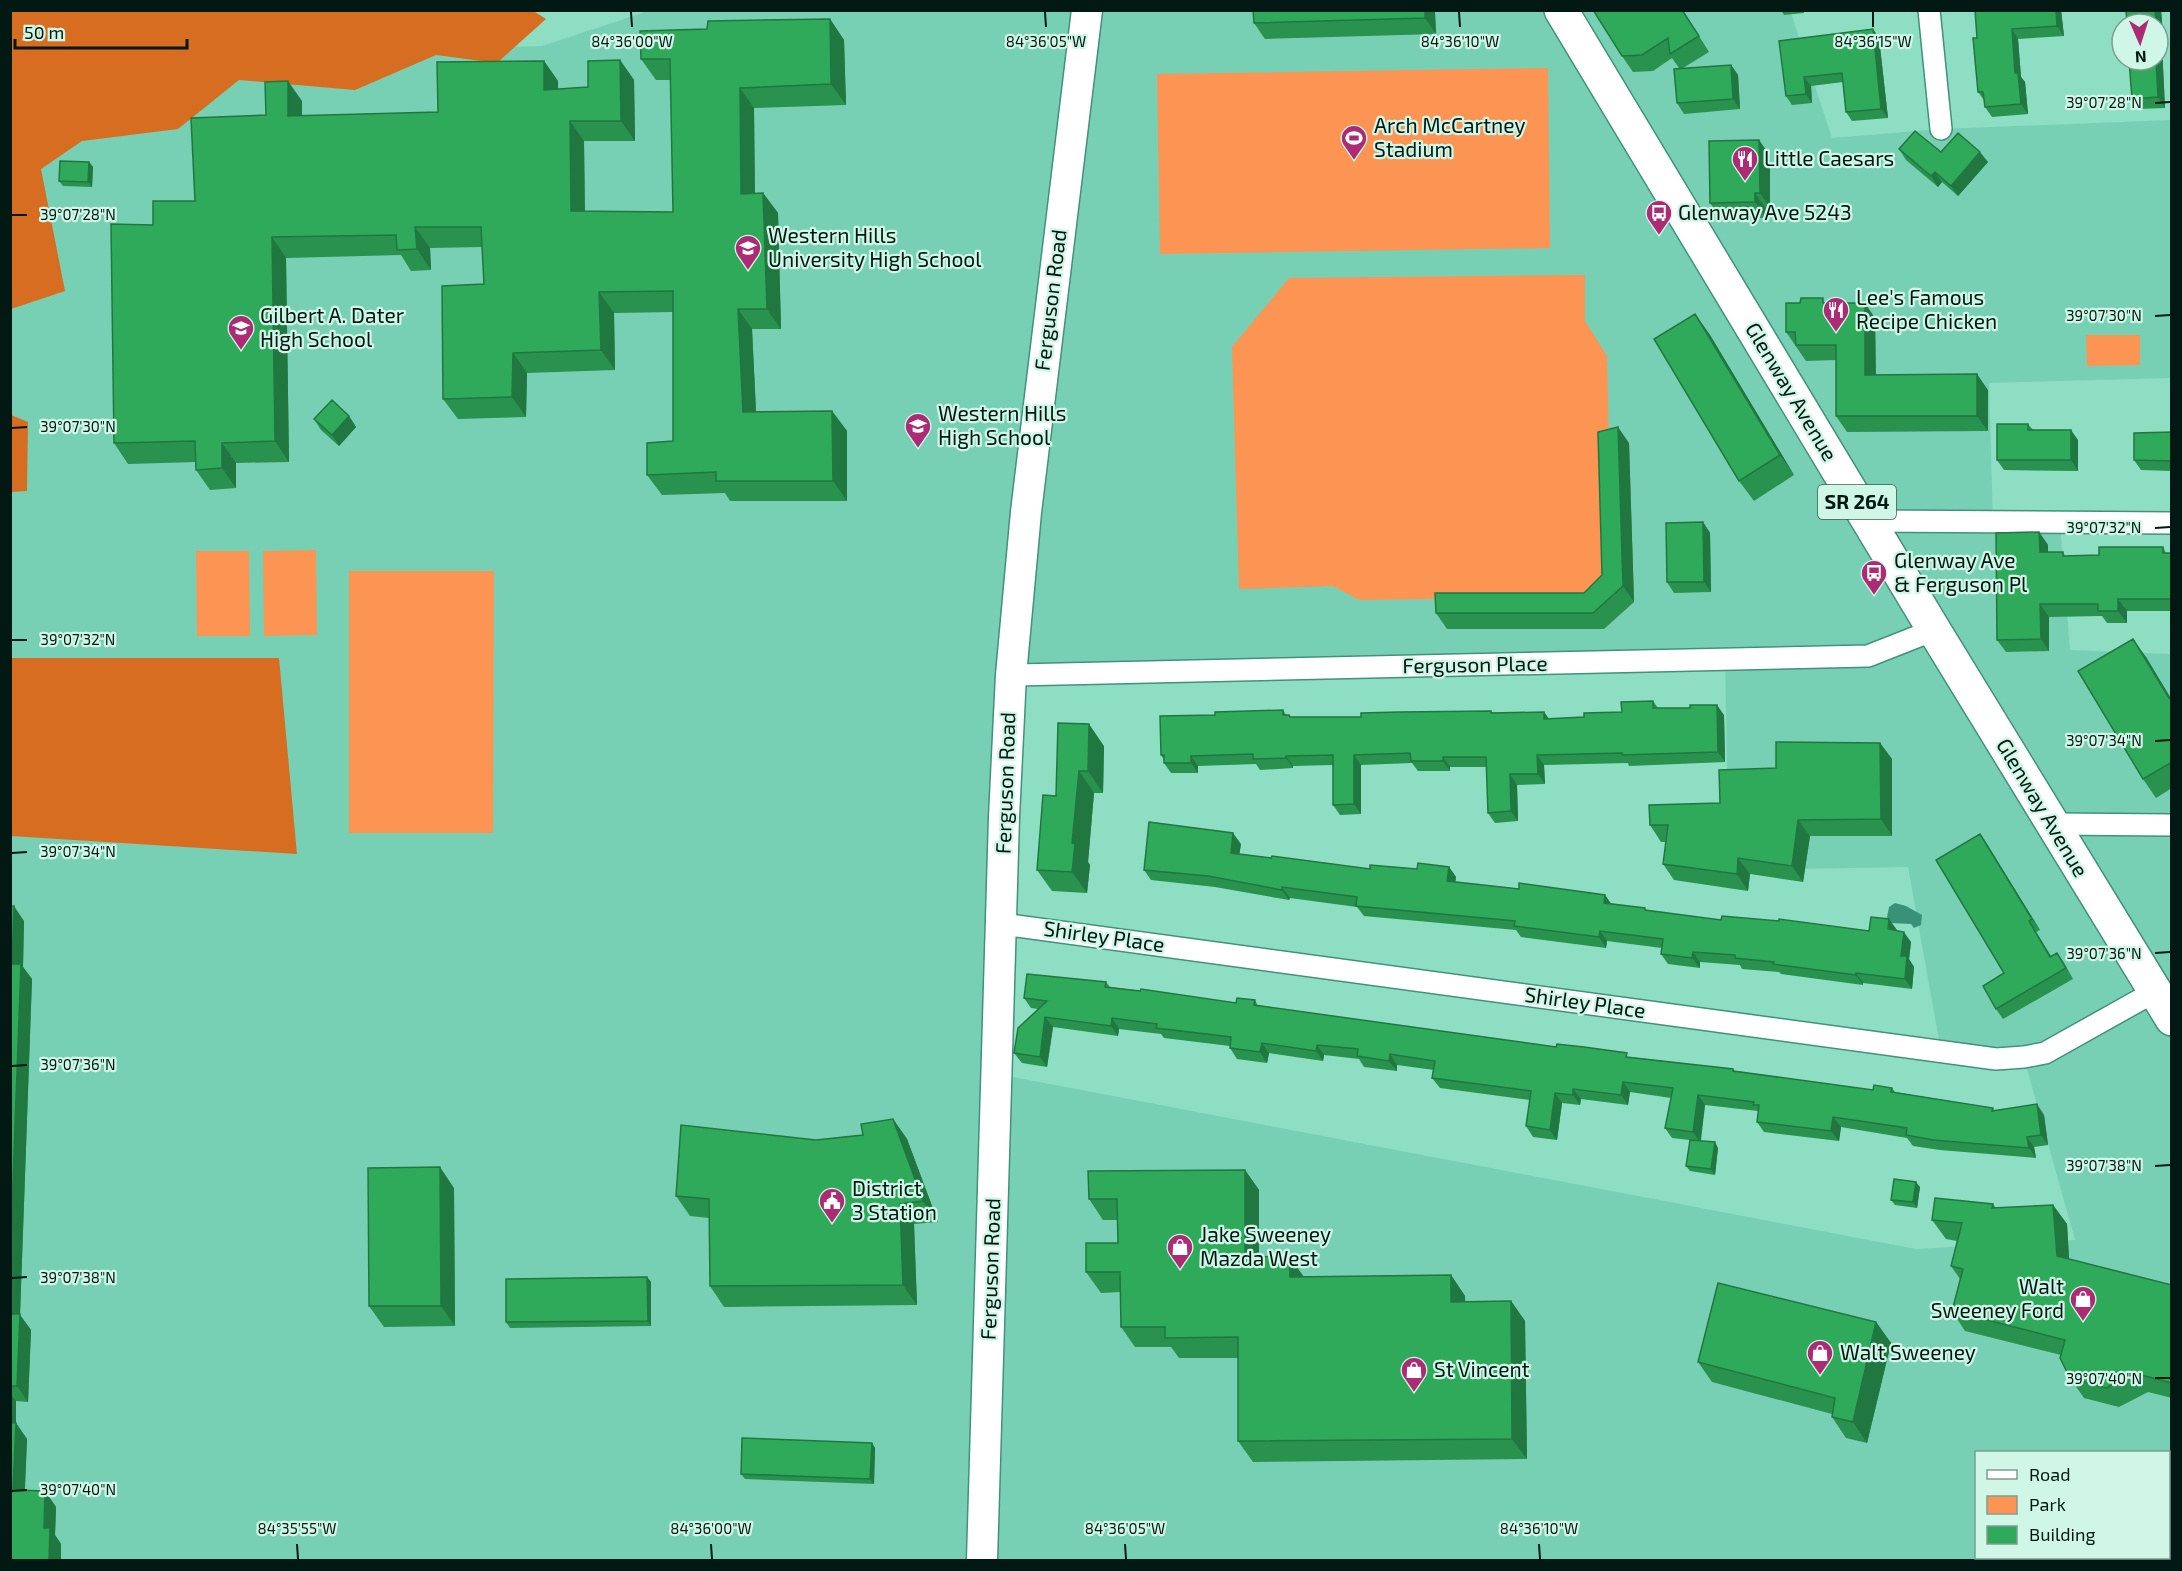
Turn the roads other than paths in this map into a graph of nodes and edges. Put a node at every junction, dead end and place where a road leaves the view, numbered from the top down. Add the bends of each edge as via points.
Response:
1 (1087, 10) edge
2 (1561, 10) edge
3 (1929, 10) edge
4 (1941, 129) dead end
5 (1868, 521) junction
6 (2172, 523) edge
7 (1934, 630) junction
8 (1011, 675) junction
9 (2052, 824) junction
10 (2172, 825) edge
11 (1002, 924) junction
12 (2154, 992) junction
13 (2172, 1019) edge
14 (982, 1560) edge

1 - 8 street, Ferguson Road via 1026,512
2 - 5 main road, Glenway Avenue / SR 264
3 - 4 street
5 - 6 street
5 - 7 main road, Glenway Avenue / SR 264
7 - 8 street, Ferguson Place via 1868,656
7 - 9 main road, Glenway Avenue / SR 264
8 - 11 street, Ferguson Road
9 - 10 street
9 - 12 main road, Glenway Avenue / SR 264
11 - 12 street, Shirley Place via 1996,1059 2045,1053
11 - 14 street, Ferguson Road
12 - 13 main road, Glenway Avenue / SR 264

